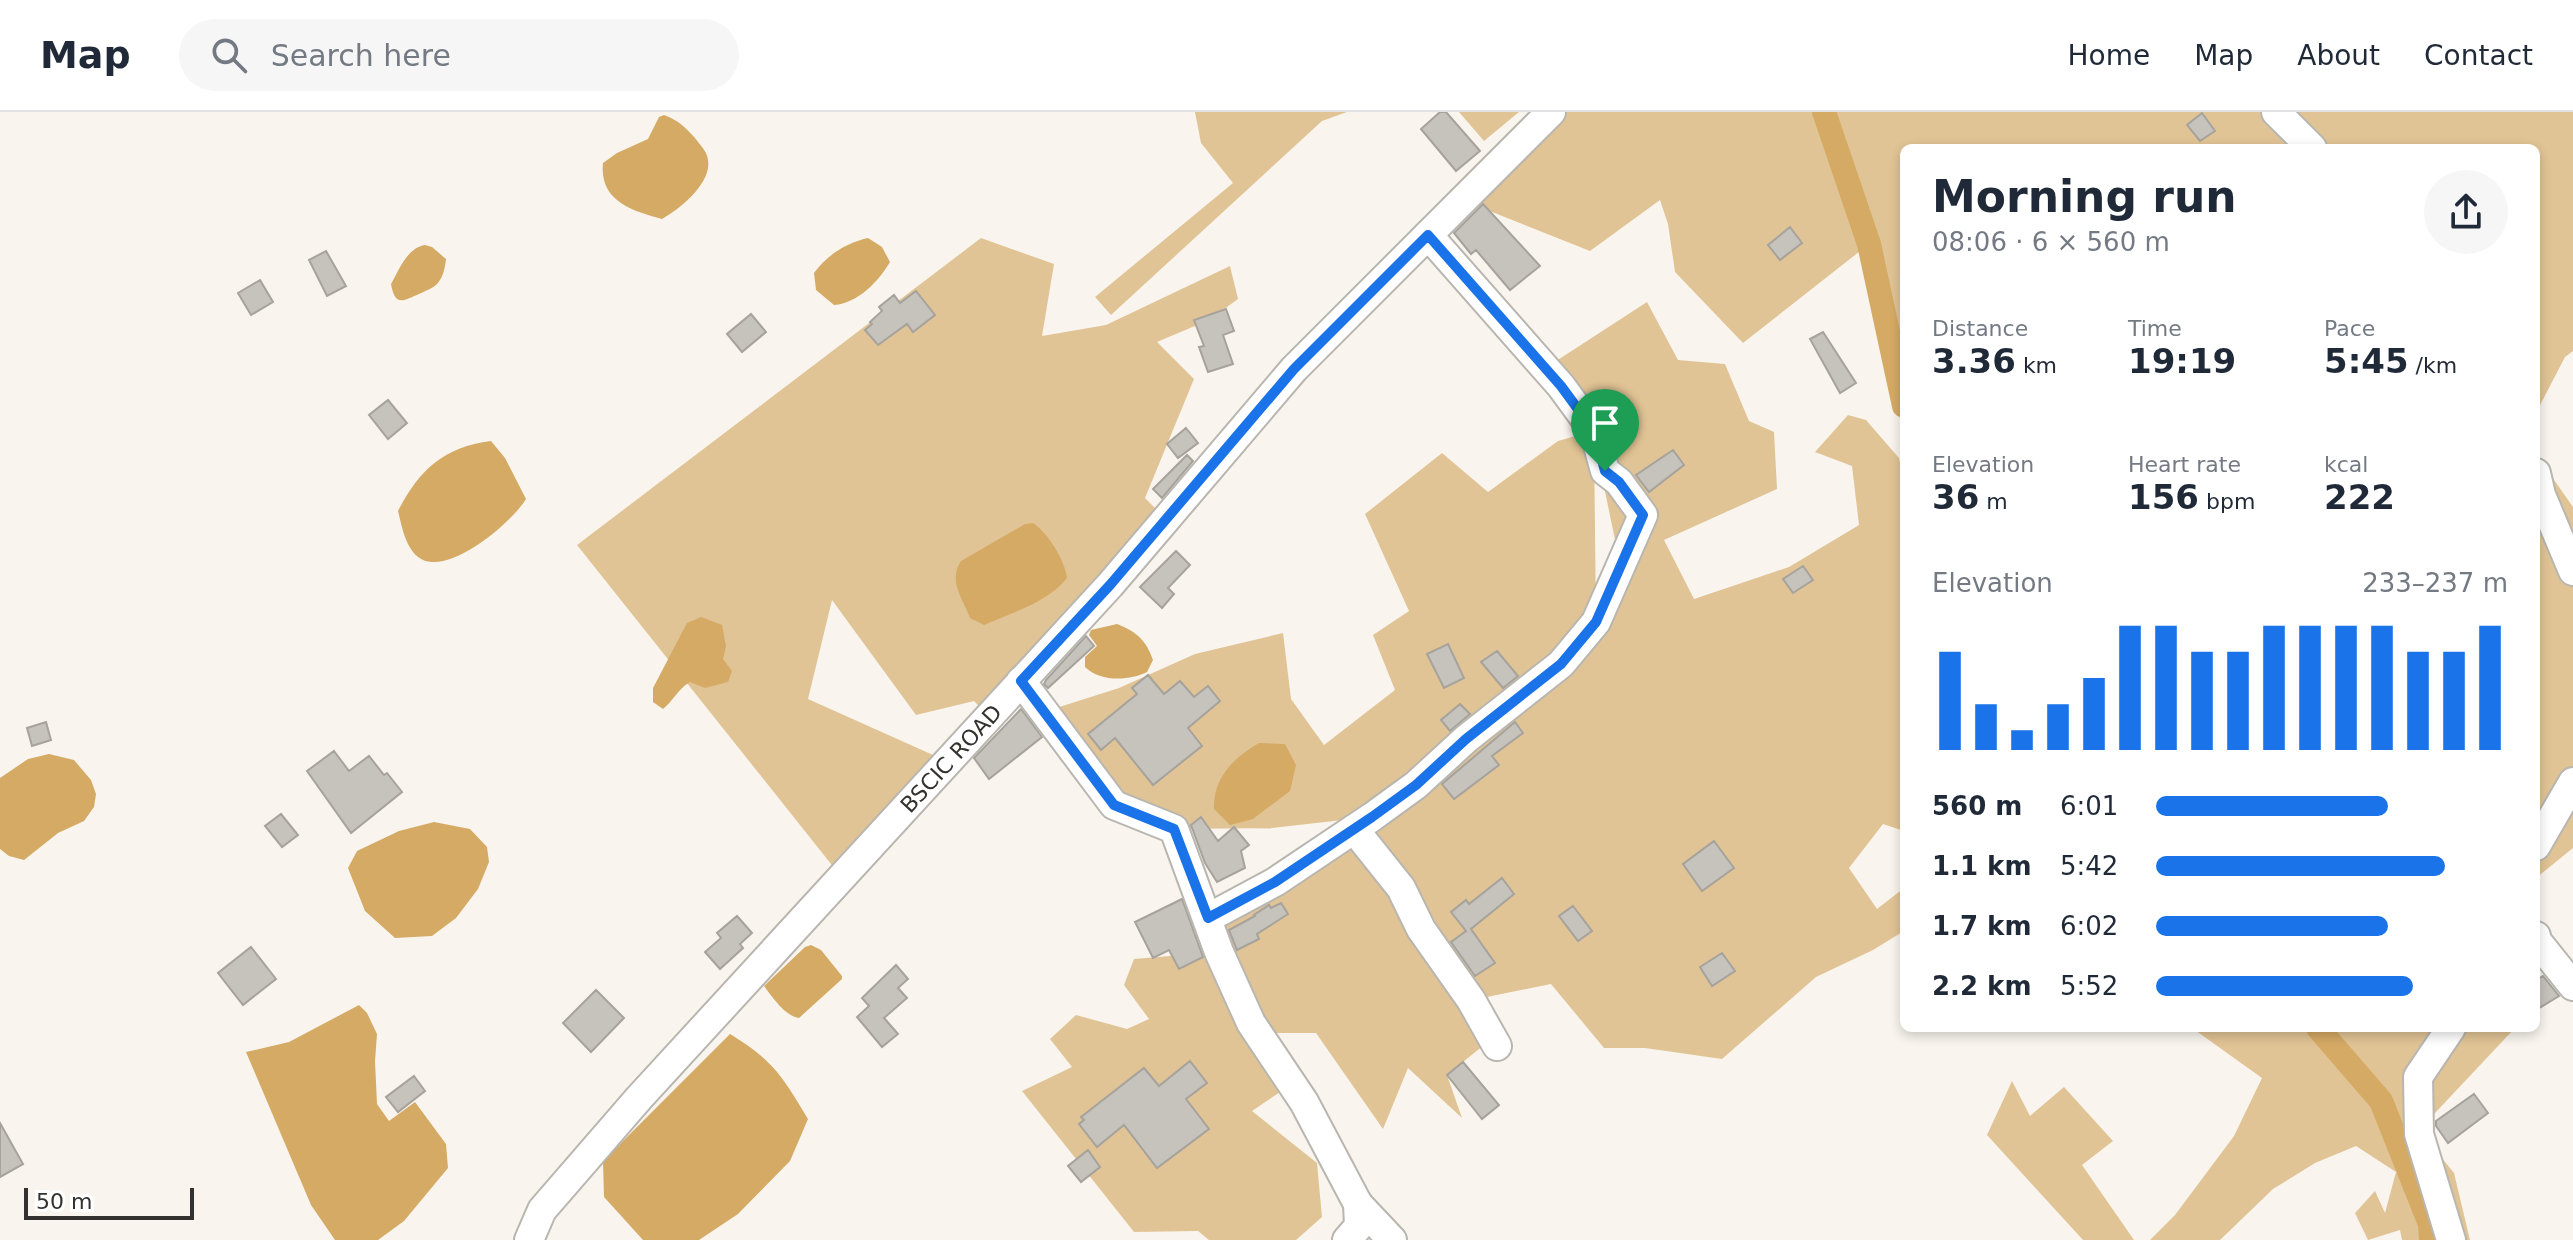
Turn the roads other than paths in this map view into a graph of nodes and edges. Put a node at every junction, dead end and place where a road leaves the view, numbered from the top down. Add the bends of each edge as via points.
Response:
1 (1551, 112) edge
2 (2276, 112) edge
3 (2308, 144) edge
4 (1428, 235) junction
5 (2540, 491) edge
6 (2573, 571) edge
7 (1021, 681) junction
8 (2573, 782) edge
9 (1354, 829) junction
10 (2540, 839) edge
11 (1208, 918) junction
12 (2540, 944) edge
13 (2573, 986) edge
14 (2448, 1032) edge
15 (1497, 1046) dead end
16 (1358, 1204) junction
17 (529, 1240) edge
18 (1347, 1240) edge
19 (1392, 1240) edge
20 (2451, 1240) edge

1 - 4 street, BSCIC ROAD
2 - 3 street
4 - 7 street, BSCIC ROAD via 1294,369
4 - 9 street via 1561,386 1594,431 1605,471 1643,515 1596,622 1561,664 1416,785
5 - 6 street
7 - 11 street via 1114,805 1174,829
7 - 17 street, BSCIC ROAD via 639,1098 542,1210
8 - 10 street
9 - 11 street via 1275,882
9 - 15 street via 1401,888 1421,929
11 - 16 street via 1251,1023 1304,1102
12 - 13 street
14 - 20 street via 2418,1077 2419,1134
16 - 18 street via 1359,1226
16 - 19 street

